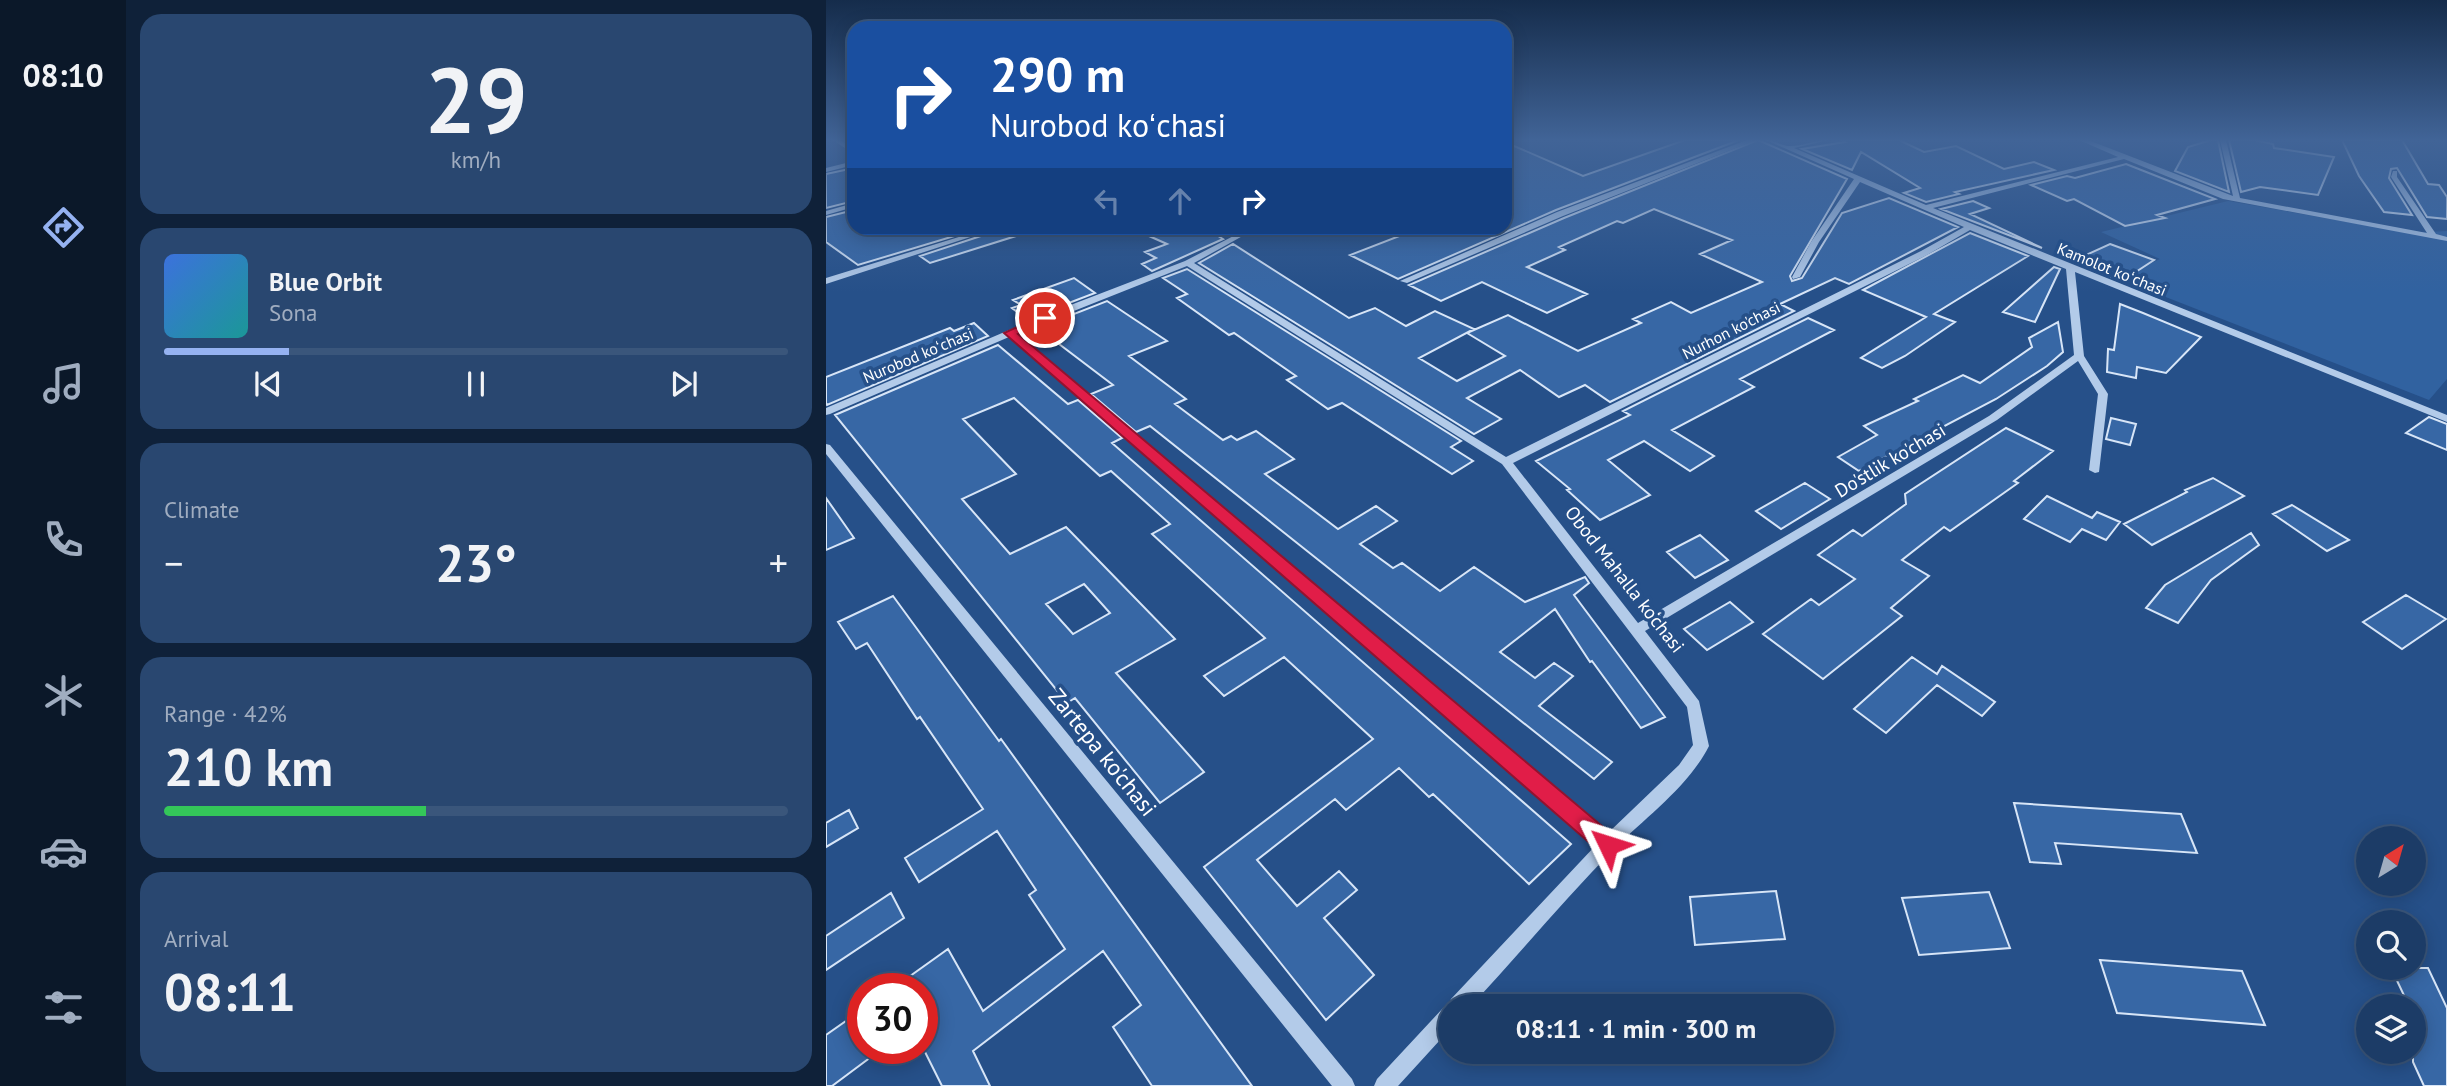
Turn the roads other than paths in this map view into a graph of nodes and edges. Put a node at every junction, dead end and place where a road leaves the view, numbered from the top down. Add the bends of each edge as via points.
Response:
1 (1621, 191) edge
2 (1851, 191) edge
3 (1885, 191) edge
4 (1993, 191) edge
5 (2215, 191) edge
6 (2235, 191) edge
7 (2403, 191) edge
8 (2237, 199) junction
9 (847, 207) edge
10 (1925, 208) junction
11 (826, 212) edge
12 (1970, 227) junction
13 (972, 235) edge
14 (1240, 235) edge
15 (1511, 235) edge
16 (1512, 235) edge
17 (2432, 235) junction
18 (2447, 239) edge
19 (1188, 262) junction
20 (2070, 268) junction
21 (1796, 277) dead end
22 (826, 281) edge
23 (1404, 281) dead end
24 (1010, 333) junction
25 (2080, 356) junction
26 (826, 412) edge
27 (2447, 419) edge
28 (826, 447) edge
29 (1506, 462) junction
30 (2095, 470) dead end
31 (1636, 630) junction
32 (1608, 845) junction
33 (1469, 994) edge
34 (1438, 1028) edge
35 (1345, 1086) edge
36 (1384, 1086) edge

1 - 16 street
2 - 21 street
3 - 10 street, Kamolot koʻchasi
4 - 10 street
5 - 8 street
6 - 8 street
7 - 17 street
8 - 17 street
9 - 11 street
10 - 12 street, Kamolot koʻchasi
12 - 20 street, Kamolot koʻchasi
12 - 29 street, Nurhon ko'chasi
13 - 22 street
14 - 19 street, Nurobod koʻchasi
15 - 23 street
17 - 18 street
19 - 24 street, Nurobod koʻchasi
19 - 29 street, Obod Mahalla ko‘chasi
20 - 25 street
20 - 27 street, Kamolot koʻchasi
24 - 26 street, Nurobod koʻchasi
24 - 32 street
25 - 30 street via 2103,394
25 - 31 street, Do'stlik ko'chasi via 1993,418
28 - 35 street, Zartepa ko'chasi
29 - 31 street, Obod Mahalla ko‘chasi
31 - 32 street, Obod Mahalla ko‘chasi via 1694,705 1701,746 1685,770
32 - 33 street, Obod Mahalla ko‘chasi
34 - 36 street

